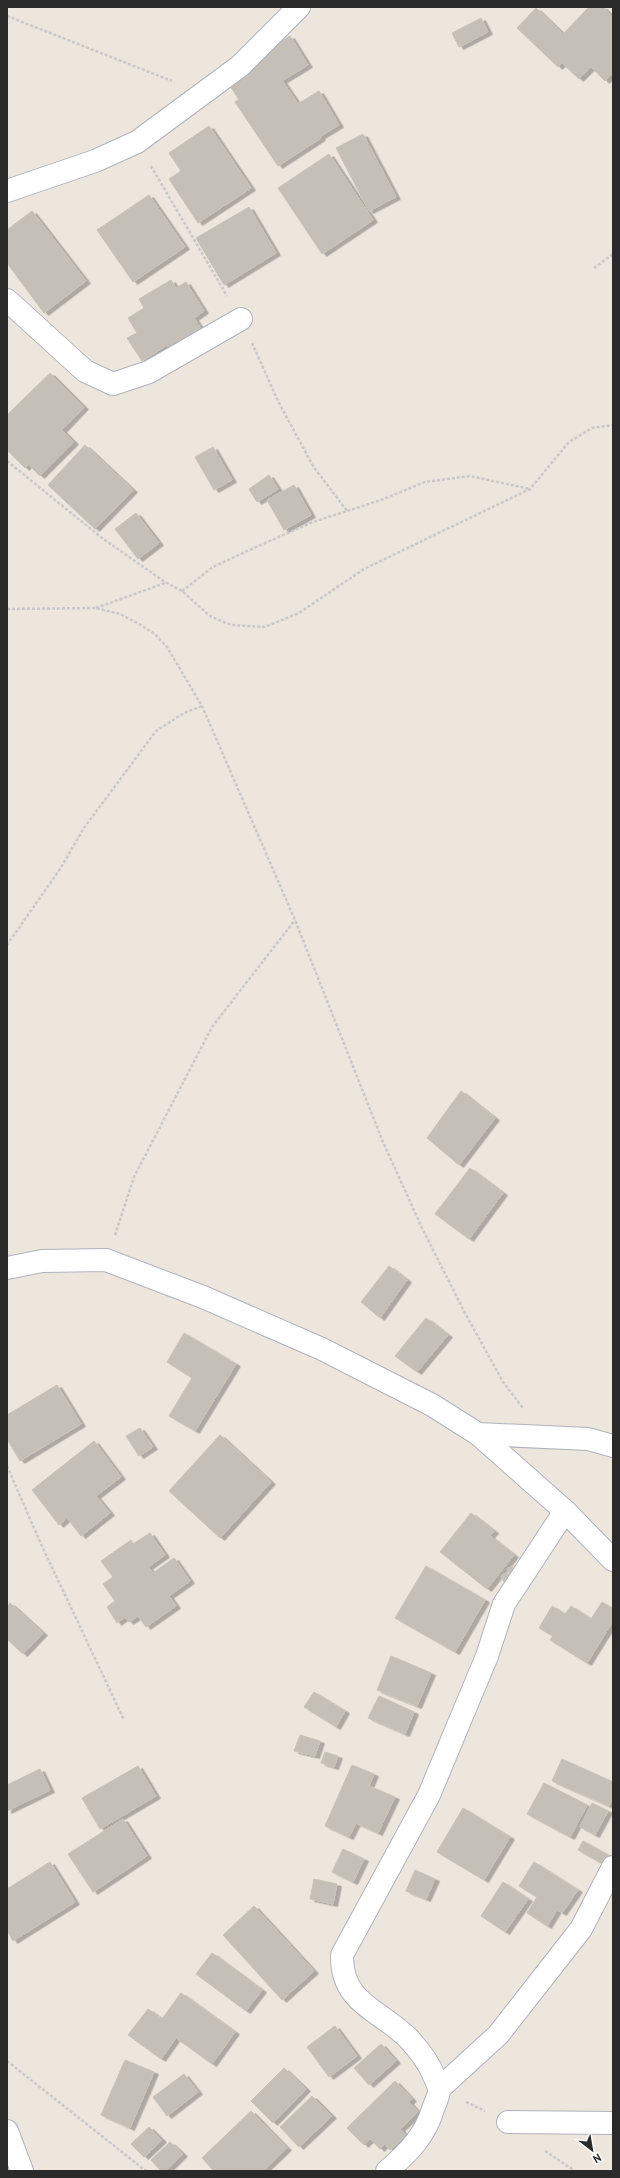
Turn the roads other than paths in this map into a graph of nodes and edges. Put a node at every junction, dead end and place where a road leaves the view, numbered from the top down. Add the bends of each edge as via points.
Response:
1 (299, 7) edge
2 (7, 191) edge
3 (7, 300) edge
4 (241, 319) dead end
5 (7, 1268) edge
6 (478, 1434) junction
7 (613, 1446) edge
8 (565, 1511) junction
9 (613, 1560) edge
10 (613, 1867) edge
11 (439, 2089) junction
12 (508, 2122) road end
13 (613, 2123) edge
14 (7, 2131) edge
15 (22, 2171) edge
16 (386, 2171) edge

1 - 2 street via 240,66 137,142 95,161
3 - 4 street via 85,371 112,384 149,372
5 - 6 street via 42,1261 106,1260 203,1297 322,1349 432,1405
6 - 7 street via 588,1439
6 - 8 street
8 - 9 street
8 - 11 street via 504,1604 487,1656 429,1795 342,1955 342,1970 347,1985 366,2007 408,2038 429,2064
10 - 11 street via 581,1929 498,2035
11 - 16 street via 429,2124 418,2141
12 - 13 street
14 - 15 street

